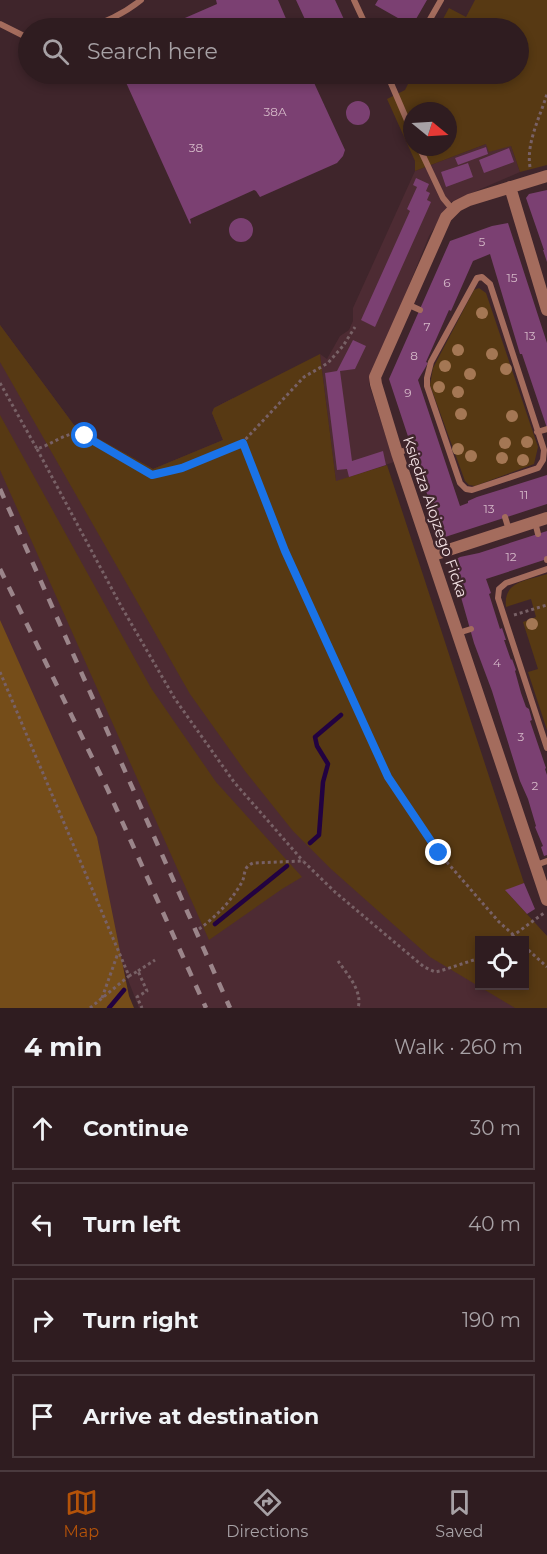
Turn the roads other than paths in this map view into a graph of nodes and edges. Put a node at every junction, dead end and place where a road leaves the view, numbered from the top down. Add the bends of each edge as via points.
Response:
1 (141, 0) edge
2 (354, 0) edge
3 (441, 0) edge
4 (111, 18) edge
5 (362, 18) edge
6 (431, 18) edge
7 (0, 24) edge
8 (18, 33) edge
9 (391, 84) edge
10 (403, 111) edge
11 (423, 156) edge
12 (547, 176) edge
13 (510, 187) junction
14 (453, 210) junction
15 (543, 299) edge
16 (406, 304) junction
17 (420, 310) dead end
18 (508, 312) dead end
19 (500, 314) junction
20 (547, 429) edge
21 (537, 432) junction
22 (412, 448) dead end
23 (398, 453) junction
24 (494, 484) junction
25 (496, 492) dead end
26 (505, 517) dead end
27 (547, 518) edge
28 (510, 531) junction
29 (432, 555) junction
30 (547, 569) edge
31 (471, 629) dead end
32 (458, 633) junction
33 (547, 748) edge
34 (541, 863) edge
35 (547, 900) edge

1 - 4 lane
2 - 5 lane
3 - 6 lane
7 - 8 lane
9 - 10 lane
11 - 14 lane
12 - 13 street
13 - 14 street
13 - 15 street
14 - 16 street, Księdza Alojzego Ficka via 446,217
16 - 17 lane
16 - 23 street, Księdza Alojzego Ficka via 375,377
18 - 19 lane
19 - 21 lane
19 - 24 lane via 488,280 477,278 448,323 431,362 427,386 440,438 460,483 472,490
20 - 21 lane
21 - 24 lane via 544,450 538,468
22 - 23 lane
23 - 29 street, Księdza Alojzego Ficka
24 - 25 lane
26 - 28 lane
27 - 28 street via 537,528
28 - 29 street
29 - 32 street, Księdza Alojzego Ficka
30 - 33 lane via 506,583 499,589 498,598 501,620
31 - 32 lane
32 - 34 street, Księdza Alojzego Ficka
34 - 35 street, Księdza Alojzego Ficka

